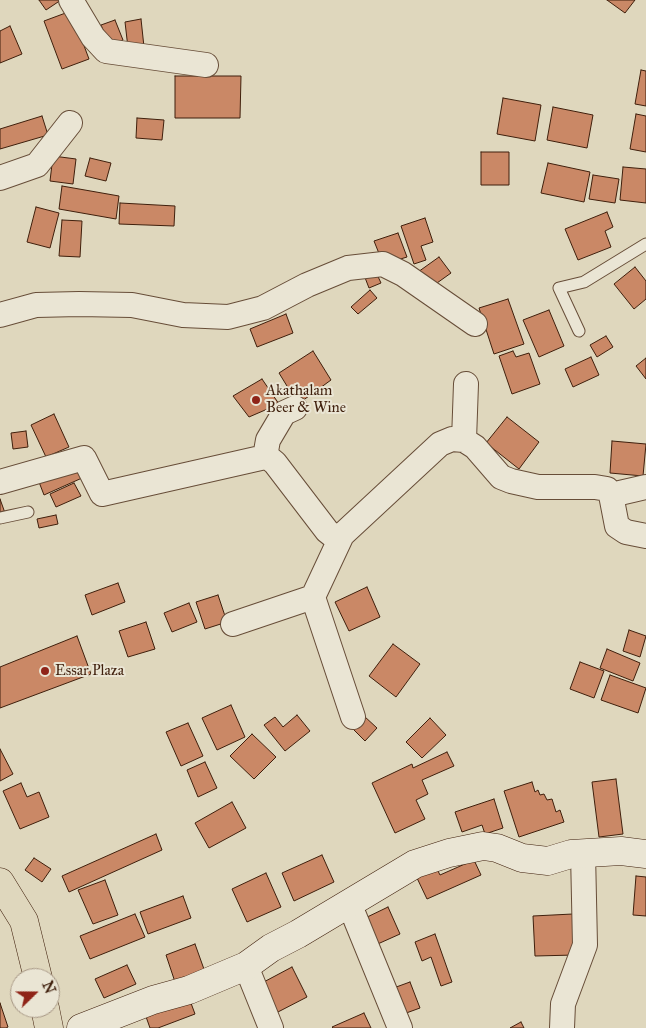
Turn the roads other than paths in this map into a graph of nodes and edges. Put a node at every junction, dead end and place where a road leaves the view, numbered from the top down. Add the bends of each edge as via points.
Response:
1 (71, 0) edge
2 (206, 65) dead end
3 (70, 123) dead end
4 (0, 178) edge
5 (646, 244) edge
6 (0, 315) edge
7 (475, 324) dead end
8 (579, 331) dead end
9 (466, 384) dead end
10 (295, 408) dead end
11 (464, 440) junction
12 (265, 457) junction
13 (0, 482) edge
14 (646, 487) edge
15 (611, 495) junction
16 (28, 512) dead end
17 (0, 518) edge
18 (342, 535) junction
19 (646, 536) edge
20 (312, 597) junction
21 (233, 624) dead end
22 (353, 718) dead end
23 (583, 854) junction
24 (646, 854) edge
25 (0, 882) edge
26 (350, 903) junction
27 (246, 966) junction
28 (36, 968) edge
29 (81, 1028) edge
30 (272, 1028) edge
31 (400, 1028) edge
32 (562, 1028) edge

1 - 2 street via 93,37 106,51
3 - 4 street via 37,165
5 - 8 lane via 584,282 559,288
6 - 7 street via 36,305 79,304 132,305 183,315 228,317 264,308 348,268 383,264
9 - 11 street
10 - 12 street via 284,414 268,440
11 - 15 street via 475,447 501,477 511,481 538,487 595,487 606,489
11 - 18 street via 452,439 440,444
12 - 13 street via 102,494 84,458
12 - 18 street via 275,463 326,531
14 - 15 street
15 - 19 street via 617,526 626,532
16 - 17 lane
18 - 20 street
20 - 21 street
20 - 22 street
23 - 24 street via 621,850
23 - 26 street via 548,861 522,858 483,846 449,853 416,864
23 - 32 street via 585,945 563,1004
25 - 28 main road via 24,922
26 - 27 street
26 - 31 street
27 - 29 street
27 - 30 street

